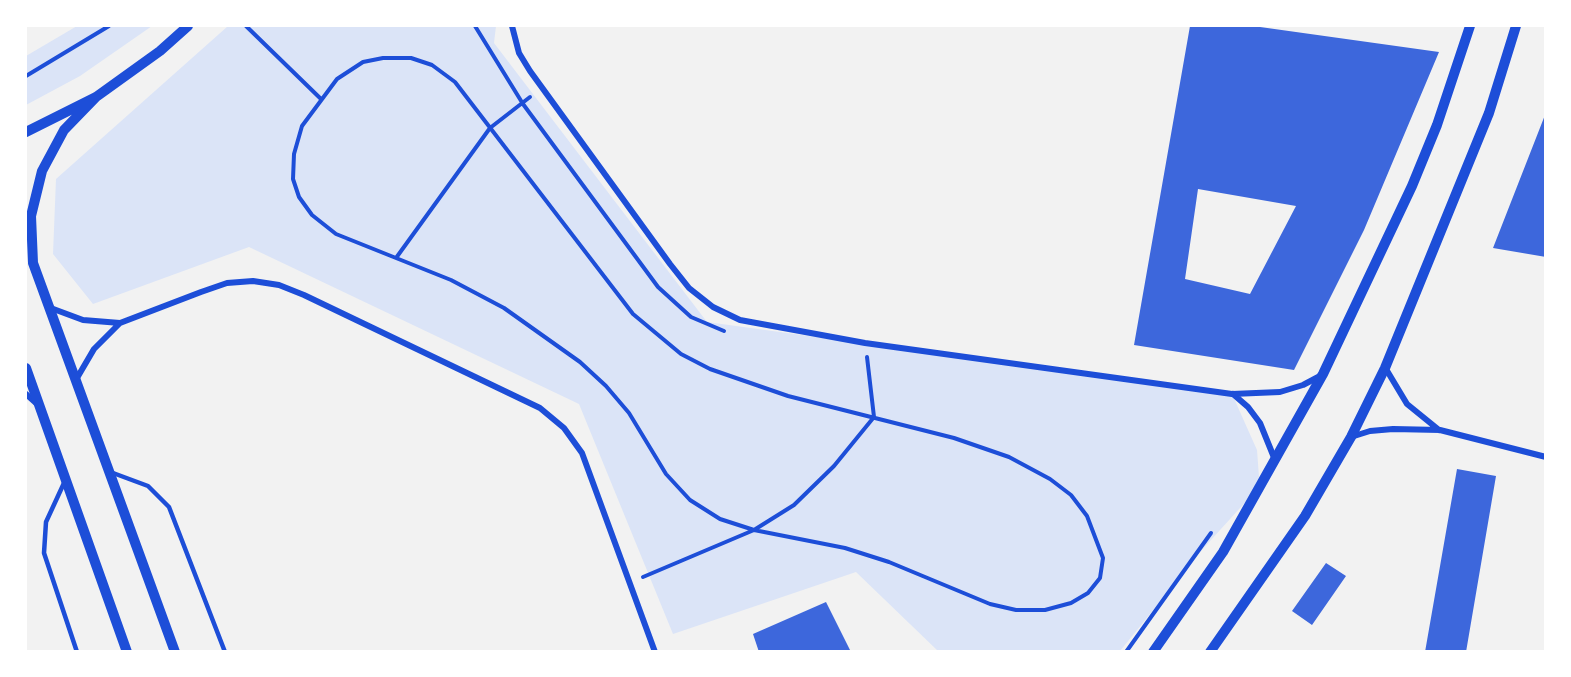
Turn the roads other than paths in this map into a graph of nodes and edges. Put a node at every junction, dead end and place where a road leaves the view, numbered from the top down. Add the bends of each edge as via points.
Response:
1 (188, 26) edge
2 (512, 26) edge
3 (1470, 26) edge
4 (1516, 26) edge
5 (96, 97) junction
6 (26, 132) edge
7 (48, 307) junction
8 (120, 323) junction
9 (26, 368) edge
10 (1385, 368) junction
11 (1323, 374) junction
12 (75, 381) junction
13 (26, 394) edge
14 (1232, 394) junction
15 (38, 405) junction
16 (1440, 430) junction
17 (1351, 437) junction
18 (1545, 457) edge
19 (1275, 460) junction
20 (109, 472) junction
21 (65, 480) junction
22 (77, 651) edge
23 (127, 651) edge
24 (175, 651) edge
25 (225, 651) edge
26 (655, 651) edge
27 (1153, 651) edge
28 (1210, 651) edge

1 - 5 street
2 - 14 street via 519,53 542,87 670,264 713,307 740,320 865,343
3 - 11 street via 1412,186
4 - 10 street via 1489,113
5 - 6 street
5 - 7 street via 64,130 42,171 31,216 33,263
7 - 8 street via 83,320
7 - 12 street
8 - 12 street via 94,349
8 - 26 street via 227,283 279,285 540,408 564,428 582,453
9 - 15 street
10 - 16 street via 1407,404
10 - 17 street
11 - 14 street via 1280,392
11 - 19 street
12 - 20 street
13 - 15 street
14 - 19 street via 1260,423
15 - 21 street
16 - 17 street via 1393,429
16 - 18 street
17 - 28 street via 1305,516
19 - 27 street via 1223,552
20 - 24 street
20 - 25 lane via 148,486 169,507
21 - 22 lane via 46,522 44,553
21 - 23 street

